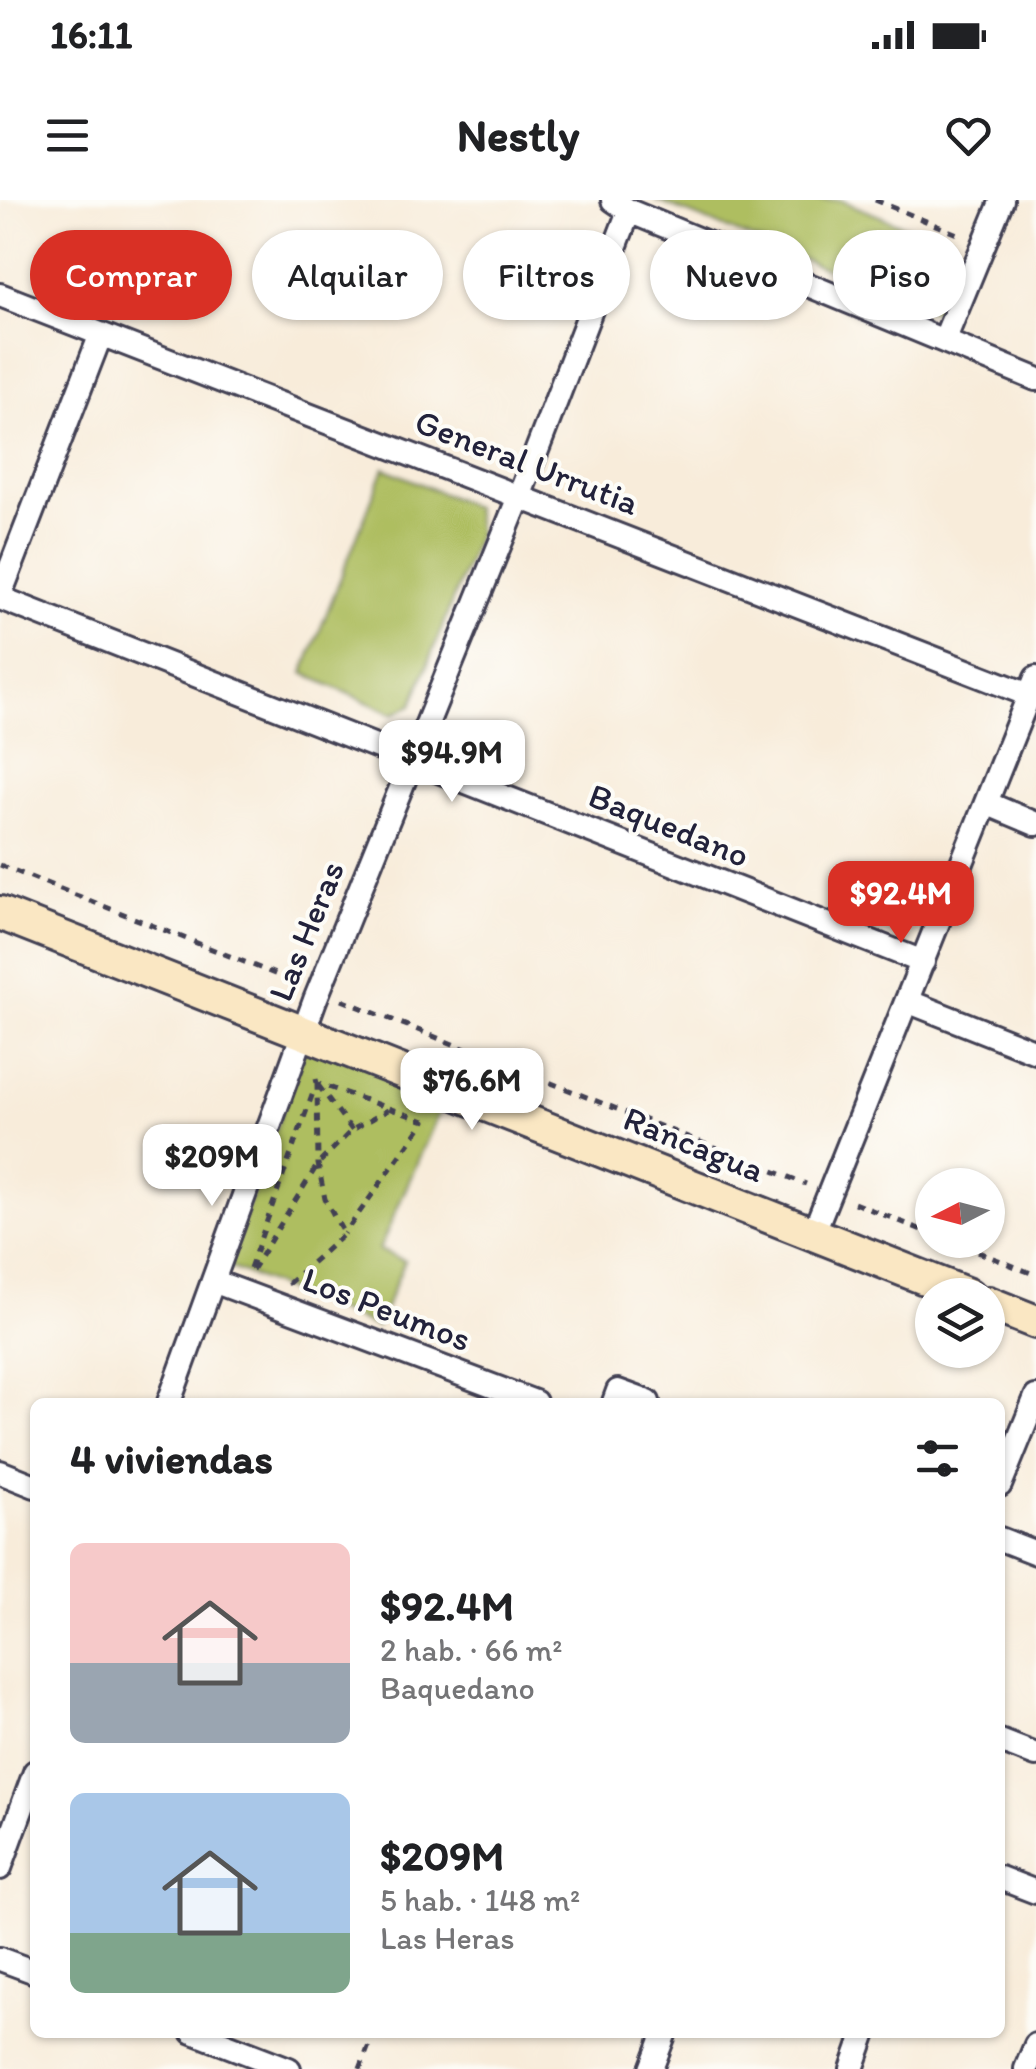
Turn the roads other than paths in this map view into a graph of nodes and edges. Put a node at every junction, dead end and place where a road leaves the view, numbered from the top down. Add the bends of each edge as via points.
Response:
1 (1002, 200) edge
2 (621, 205) edge
3 (0, 296) edge
4 (101, 334) junction
5 (944, 341) junction
6 (1036, 379) edge
7 (519, 497) junction
8 (0, 597) edge
9 (1033, 686) edge
10 (413, 761) junction
11 (986, 804) junction
12 (1036, 824) edge
13 (0, 913) edge
14 (922, 962) junction
15 (907, 1000) junction
16 (303, 1032) junction
17 (1036, 1052) edge
18 (814, 1234) junction
19 (925, 1278) edge
20 (213, 1281) junction
21 (1005, 1310) edge
22 (1036, 1322) edge
23 (1036, 1397) edge
24 (170, 1398) edge
25 (524, 1398) edge
26 (0, 1472) edge
27 (1005, 1472) edge
28 (30, 1484) edge
29 (1005, 1542) edge
30 (1036, 1553) edge
31 (1005, 1743) edge
32 (1036, 1755) edge
33 (30, 1786) edge
34 (0, 1868) edge
35 (1005, 1880) edge
36 (1036, 1892) edge
37 (0, 1959) edge
38 (30, 1970) edge
39 (209, 2038) edge
40 (663, 2038) edge
41 (863, 2038) edge
42 (1036, 2045) edge
43 (289, 2069) edge
44 (651, 2069) edge
45 (852, 2069) edge
46 (1026, 2069) edge

1 - 5 street
2 - 5 street
2 - 7 street, Las Heras
3 - 4 street, General Urrutia
4 - 7 street, General Urrutia
4 - 8 street
5 - 6 street
7 - 9 street, General Urrutia
7 - 10 street, Las Heras
8 - 10 street, Baquedano
9 - 11 street
10 - 14 street, Baquedano
10 - 16 street, Las Heras
11 - 12 street
11 - 14 street
13 - 16 main road, Rancagua
14 - 15 street
15 - 17 street
15 - 18 street
16 - 18 main road, Rancagua
16 - 20 street, Las Heras
18 - 19 main road, Rancagua
20 - 24 street, Las Heras
20 - 25 street, Los Peumos
21 - 22 main road
23 - 27 street
26 - 28 street
29 - 30 street
31 - 32 street
33 - 34 street
35 - 36 street
37 - 38 street
39 - 43 street
40 - 44 street
41 - 45 street
42 - 46 street

